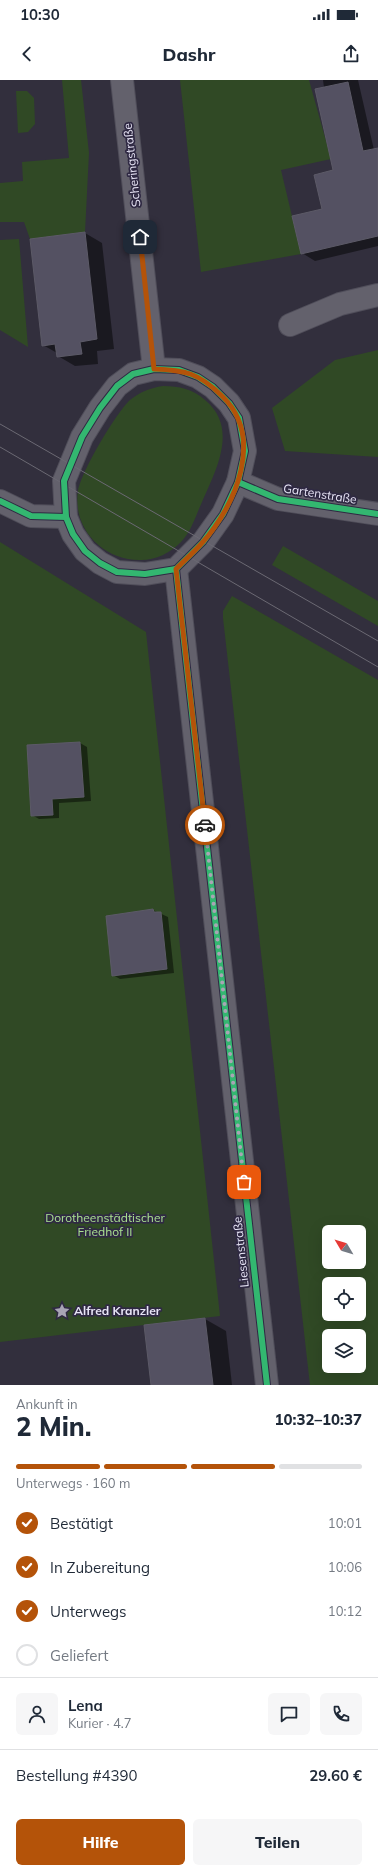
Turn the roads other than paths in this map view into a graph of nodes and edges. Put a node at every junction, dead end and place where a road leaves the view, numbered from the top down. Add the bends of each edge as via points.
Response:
1 (122, 80) edge
2 (378, 295) edge
3 (290, 325) dead end
4 (154, 369) junction
5 (238, 482) junction
6 (0, 501) edge
7 (378, 514) edge
8 (66, 517) junction
9 (176, 569) junction
10 (267, 1385) edge

1 - 4 street, Scheringstraße
2 - 3 street via 340,304
4 - 5 street via 179,370 198,378 213,387 229,403 239,418 245,452
4 - 8 street via 134,374 117,386 82,437 64,481
5 - 7 street, Gartenstraße via 278,499
5 - 9 street via 223,514 207,537
6 - 8 street via 31,516
8 - 9 street via 84,551 116,572 145,574
9 - 10 street, Liesenstraße

